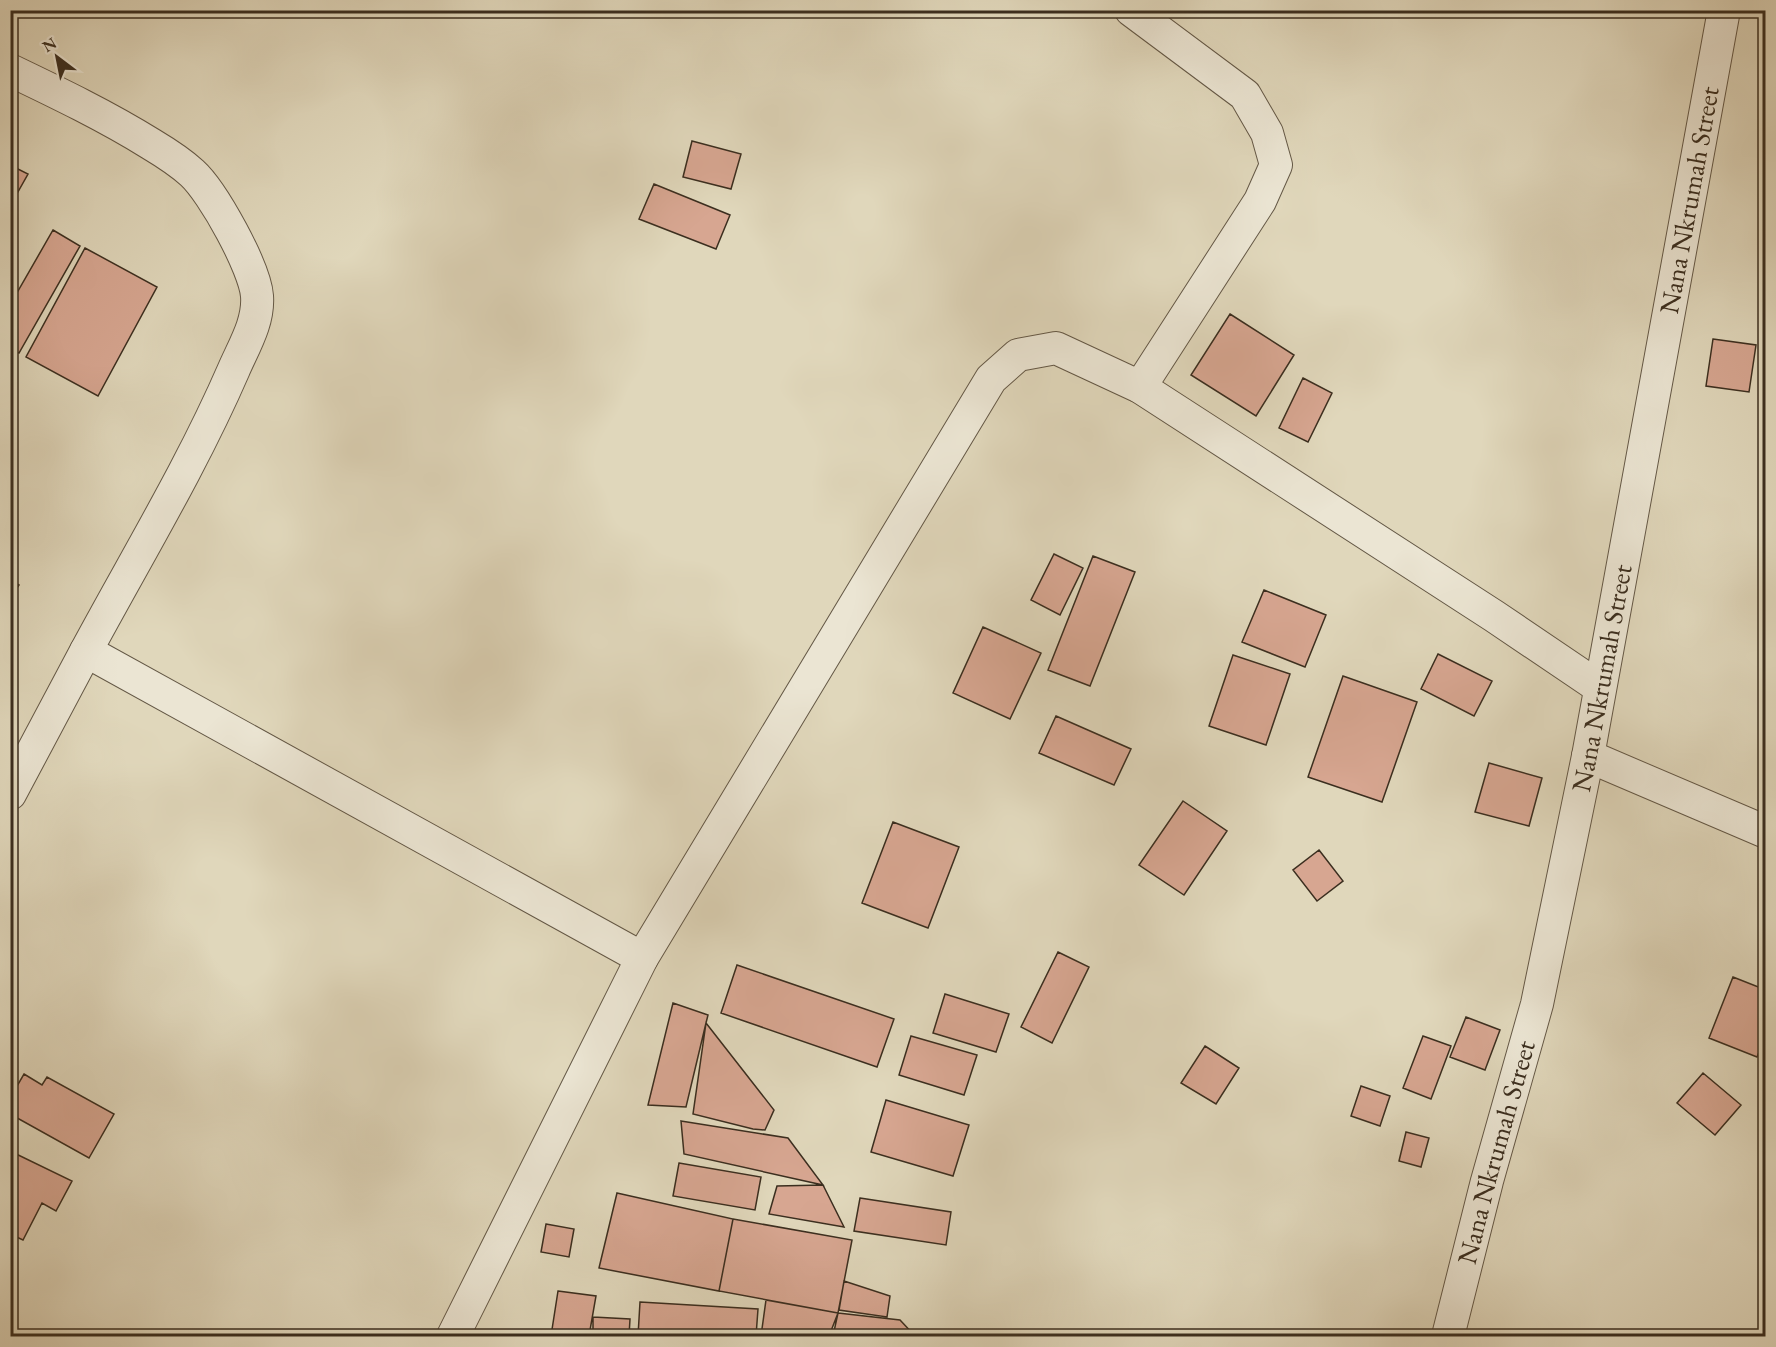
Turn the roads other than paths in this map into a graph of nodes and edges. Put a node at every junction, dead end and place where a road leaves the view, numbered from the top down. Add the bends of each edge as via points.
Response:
1 (1131, 10) edge
2 (1724, 10) edge
3 (10, 70) edge
4 (1140, 387) junction
5 (86, 651) junction
6 (1599, 687) junction
7 (1588, 756) junction
8 (10, 794) edge
9 (1766, 832) edge
10 (642, 958) junction
11 (453, 1336) edge
12 (1448, 1336) edge

1 - 4 street via 1245,95 1267,134 1276,165 1260,201
2 - 6 street, Nana Nkrumah Street
3 - 5 street via 130,131 194,174 241,248 252,272 257,297 255,321 225,390
4 - 6 street
4 - 10 street via 1056,348 1018,355 991,378
5 - 8 street
5 - 10 street
6 - 7 street, Nana Nkrumah Street
7 - 9 street
7 - 12 street, Nana Nkrumah Street via 1537,1004
10 - 11 street

